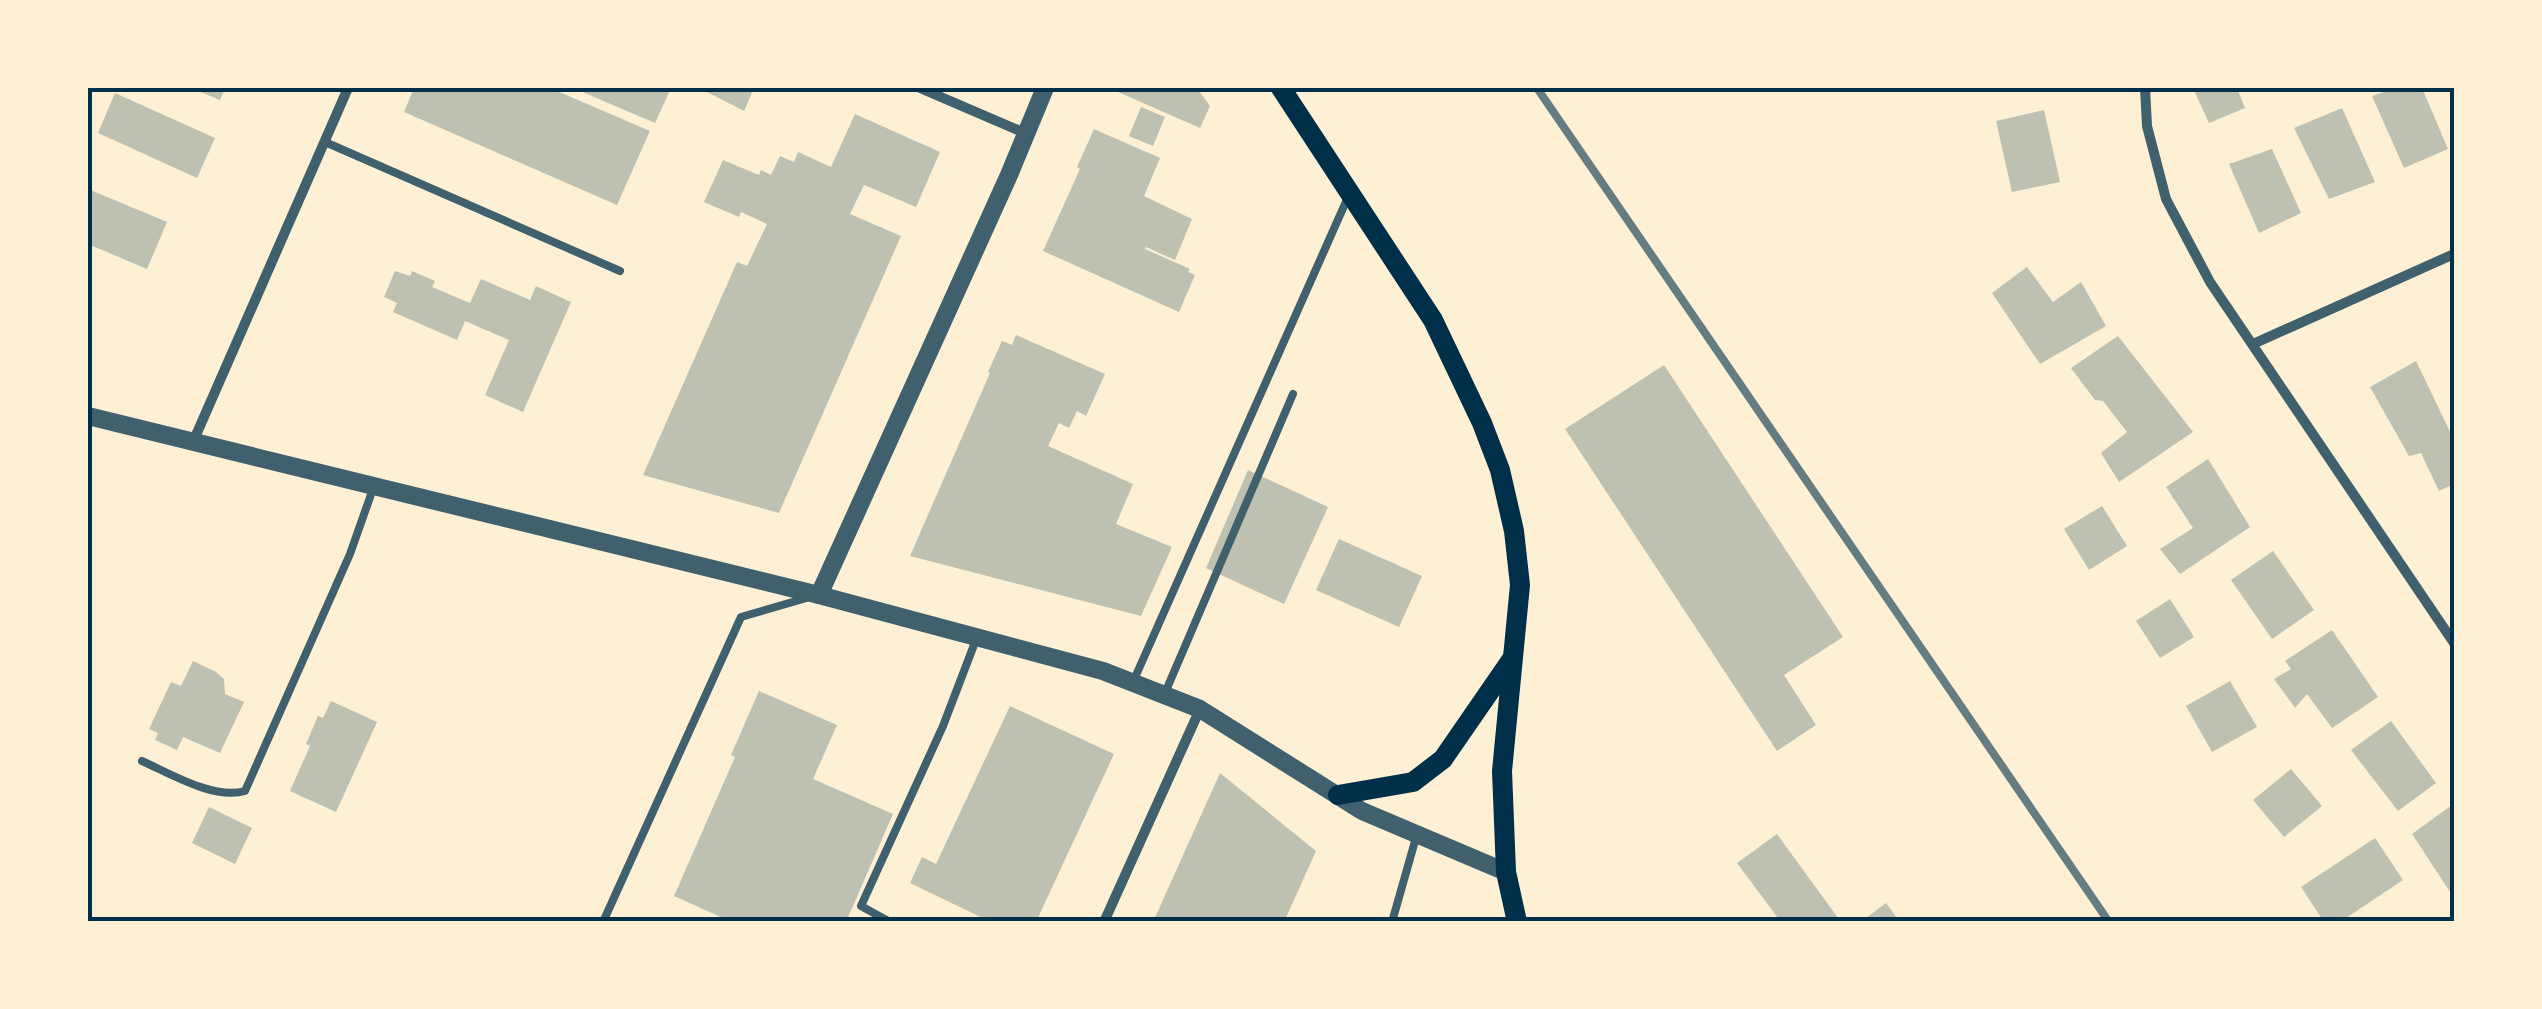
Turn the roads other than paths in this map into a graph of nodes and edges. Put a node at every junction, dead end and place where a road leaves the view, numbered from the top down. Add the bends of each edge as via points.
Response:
1 (348, 88) edge
2 (920, 88) edge
3 (1046, 88) edge
4 (1281, 88) edge
5 (2145, 88) edge
6 (1027, 134) junction
7 (325, 142) junction
8 (1350, 192) junction
9 (2454, 254) edge
10 (620, 270) dead end
11 (2253, 344) junction
12 (1293, 394) dead end
13 (88, 416) edge
14 (193, 442) junction
15 (374, 486) junction
16 (820, 595) junction
17 (978, 637) junction
18 (2454, 642) edge
19 (1513, 658) junction
20 (1133, 683) junction
21 (1164, 695) junction
22 (1200, 709) junction
23 (142, 761) dead end
24 (1338, 795) junction
25 (1417, 834) junction
26 (1506, 872) junction
27 (603, 922) edge
28 (890, 922) edge
29 (1104, 922) edge
30 (1392, 922) edge
31 (1516, 922) edge

1 - 7 street
2 - 6 street
3 - 6 street
4 - 8 main road
5 - 11 street via 2147,126 2166,199
6 - 16 street
7 - 10 lane
7 - 14 street
8 - 19 main road via 1433,320 1500,470 1520,586
8 - 20 lane
9 - 11 street
11 - 18 street
12 - 21 lane
13 - 14 street
14 - 15 street
15 - 16 street
15 - 23 lane via 246,791 218,793
16 - 17 street
16 - 27 lane via 741,617
17 - 20 street
17 - 28 lane via 861,906
19 - 24 main road via 1443,759 1412,782
19 - 26 main road via 1502,771
20 - 21 street
21 - 22 street
22 - 24 street
22 - 29 street
24 - 25 street
25 - 26 street
25 - 30 lane
26 - 31 main road

